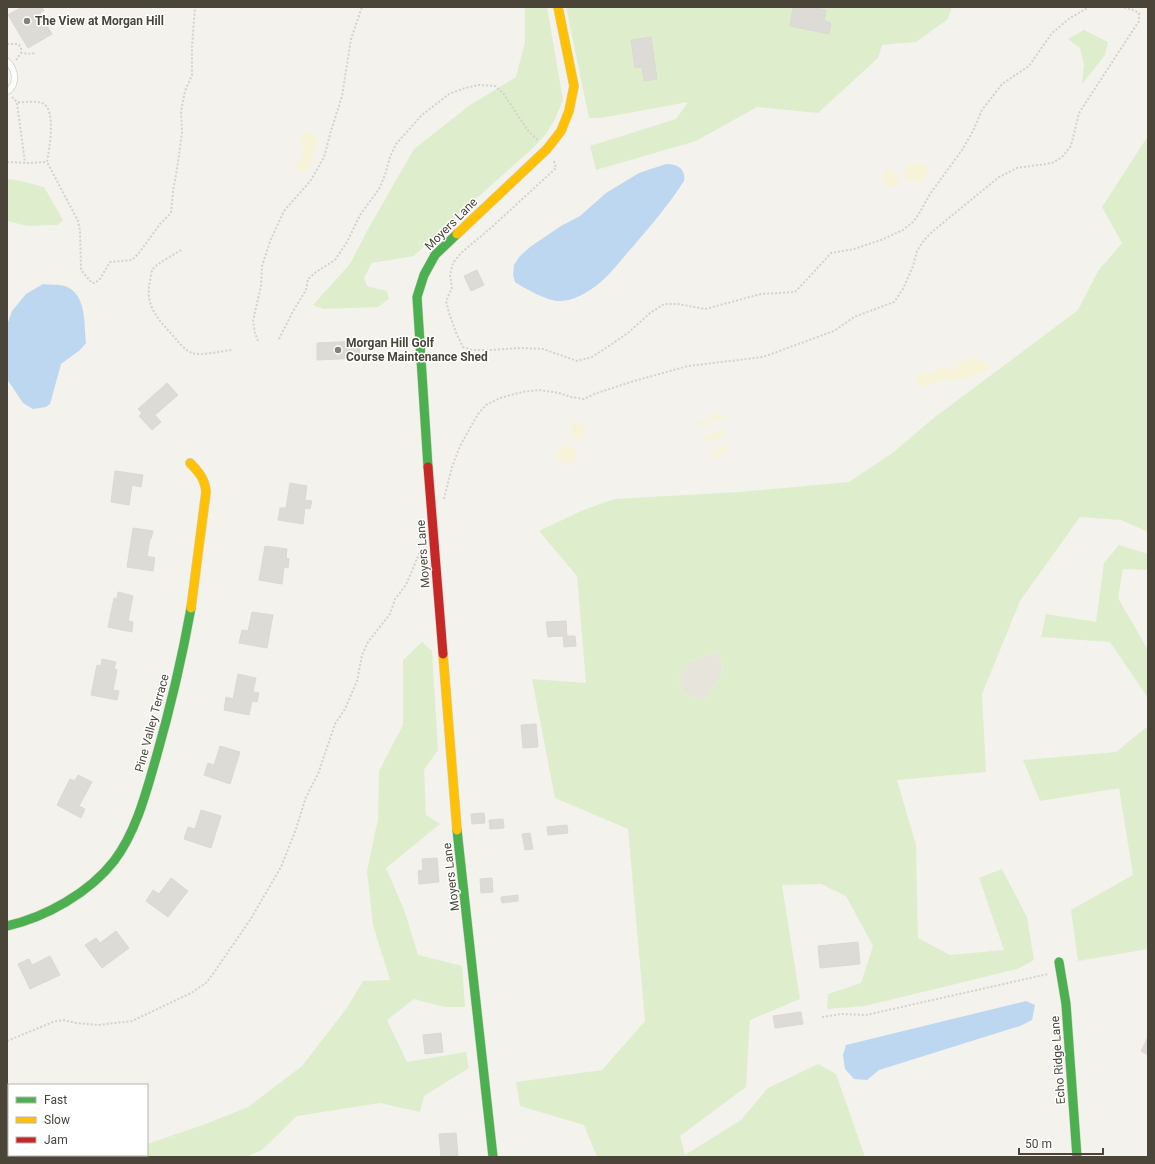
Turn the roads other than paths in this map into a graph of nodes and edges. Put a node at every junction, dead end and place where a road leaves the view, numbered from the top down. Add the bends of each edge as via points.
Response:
1 (558, 7) edge
2 (9, 62) edge
3 (8, 92) edge
4 (190, 463) dead end
5 (7, 926) edge
6 (1059, 962) dead end
7 (493, 1157) edge
8 (1077, 1157) edge

1 - 7 street, Moyers Lane via 574,86 569,111 561,131 547,149 435,255 420,283 418,297 432,521 455,811
2 - 3 lane via 14,72 14,82
4 - 5 street, Pine Valley Terrace via 206,482 206,492 190,612 174,693 138,818 121,850 104,872 80,894 52,910
6 - 8 street, Echo Ridge Lane via 1066,1004

